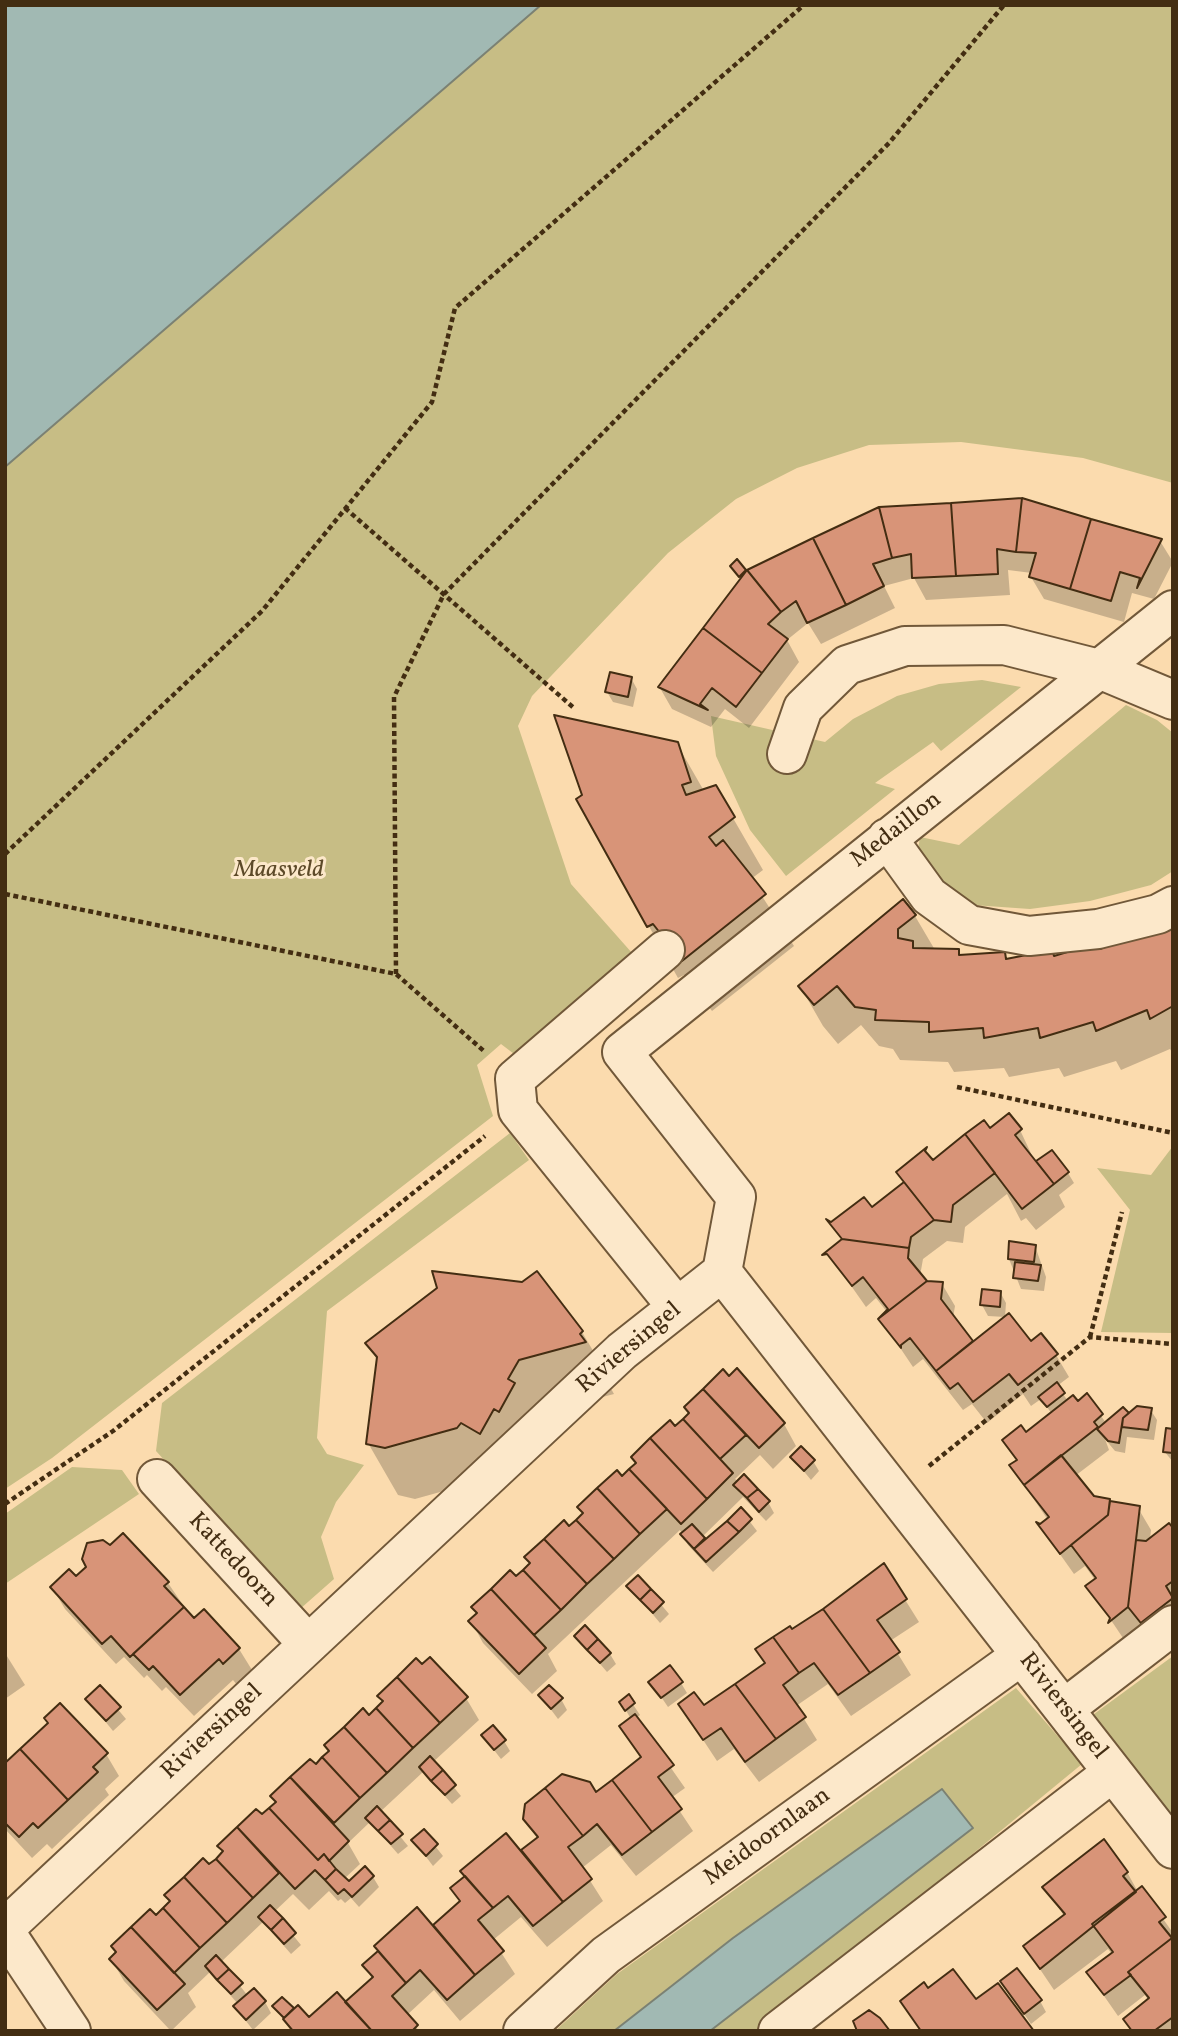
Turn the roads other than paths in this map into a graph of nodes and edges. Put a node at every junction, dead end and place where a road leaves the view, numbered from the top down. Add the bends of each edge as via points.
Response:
1 (1173, 610) edge
2 (1099, 669) junction
3 (1173, 700) edge
4 (788, 754) dead end
5 (887, 838) junction
6 (1173, 906) edge
7 (665, 950) dead end
8 (722, 1272) junction
9 (677, 1307) junction
10 (157, 1479) dead end
11 (1173, 1625) edge
12 (308, 1644) junction
13 (1022, 1655) junction
14 (1064, 1709) junction
15 (1113, 1772) junction
16 (1173, 1849) edge
17 (5, 1930) edge
18 (71, 2031) edge
19 (523, 2031) edge
20 (778, 2031) edge

1 - 2 street, Medaillon
2 - 3 street
2 - 4 street via 1004,645 905,646 847,665 803,708
2 - 5 street, Medaillon
5 - 6 street via 929,896 969,925 1029,936 1098,929
5 - 8 street, Medaillon via 622,1052 736,1197
7 - 9 street via 516,1095
8 - 9 street, Riviersingel
8 - 13 street, Riviersingel
9 - 12 street, Riviersingel via 622,1351
10 - 12 street, Kattedoorn
11 - 14 street
12 - 17 street, Riviersingel
13 - 14 street, Riviersingel
13 - 19 street, Meidoornlaan via 606,1955
14 - 15 street, Riviersingel
15 - 16 street, Riviersingel
15 - 20 street
17 - 18 street

